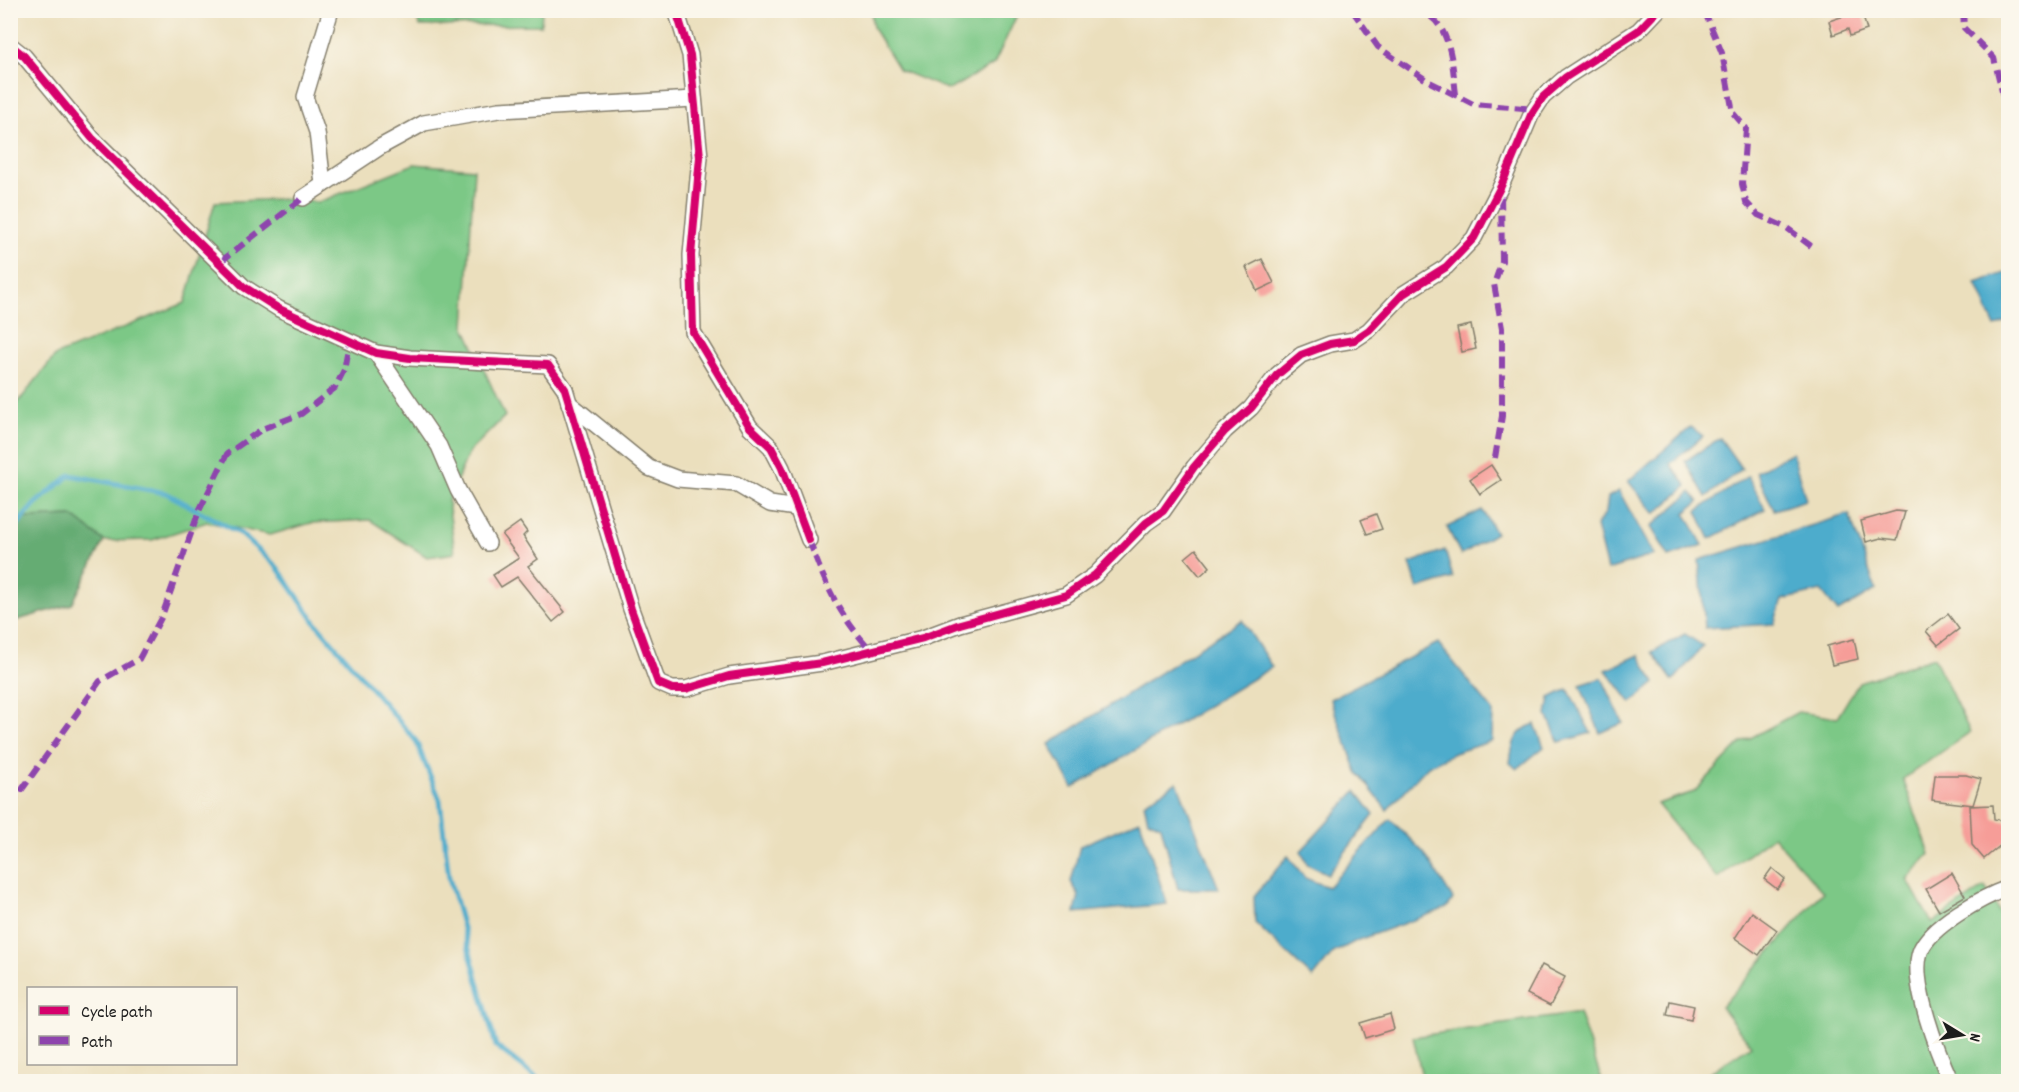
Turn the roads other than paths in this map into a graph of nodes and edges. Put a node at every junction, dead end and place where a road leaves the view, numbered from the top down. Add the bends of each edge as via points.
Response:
1 (331, 10) edge
2 (676, 10) edge
3 (1658, 10) edge
4 (10, 45) edge
5 (694, 99) junction
6 (323, 184) junction
7 (303, 198) dead end
8 (376, 353) junction
9 (569, 403) junction
10 (796, 508) junction
11 (809, 540) dead end
12 (488, 543) dead end
13 (2008, 888) edge
14 (1951, 1082) edge

1 - 6 street via 305,97 317,132
2 - 5 street via 690,55
3 - 9 street via 1639,30 1566,77 1543,97 1474,238 1446,267 1403,294 1354,340 1301,355 1276,375 1251,408 1194,467 1163,511 1095,575 1066,595 822,663 729,676 686,689 672,689 658,683 631,609
4 - 8 street via 24,56 92,138 244,287 279,309
5 - 6 street via 499,110 424,123
5 - 10 street via 700,157 691,255 693,332 750,427 771,447
6 - 7 street
8 - 9 street via 548,365
8 - 12 street via 439,446
9 - 10 street via 649,468 678,479 736,484 770,504
10 - 11 street
13 - 14 street via 1967,908 1931,935 1920,951 1917,971 1928,1018

